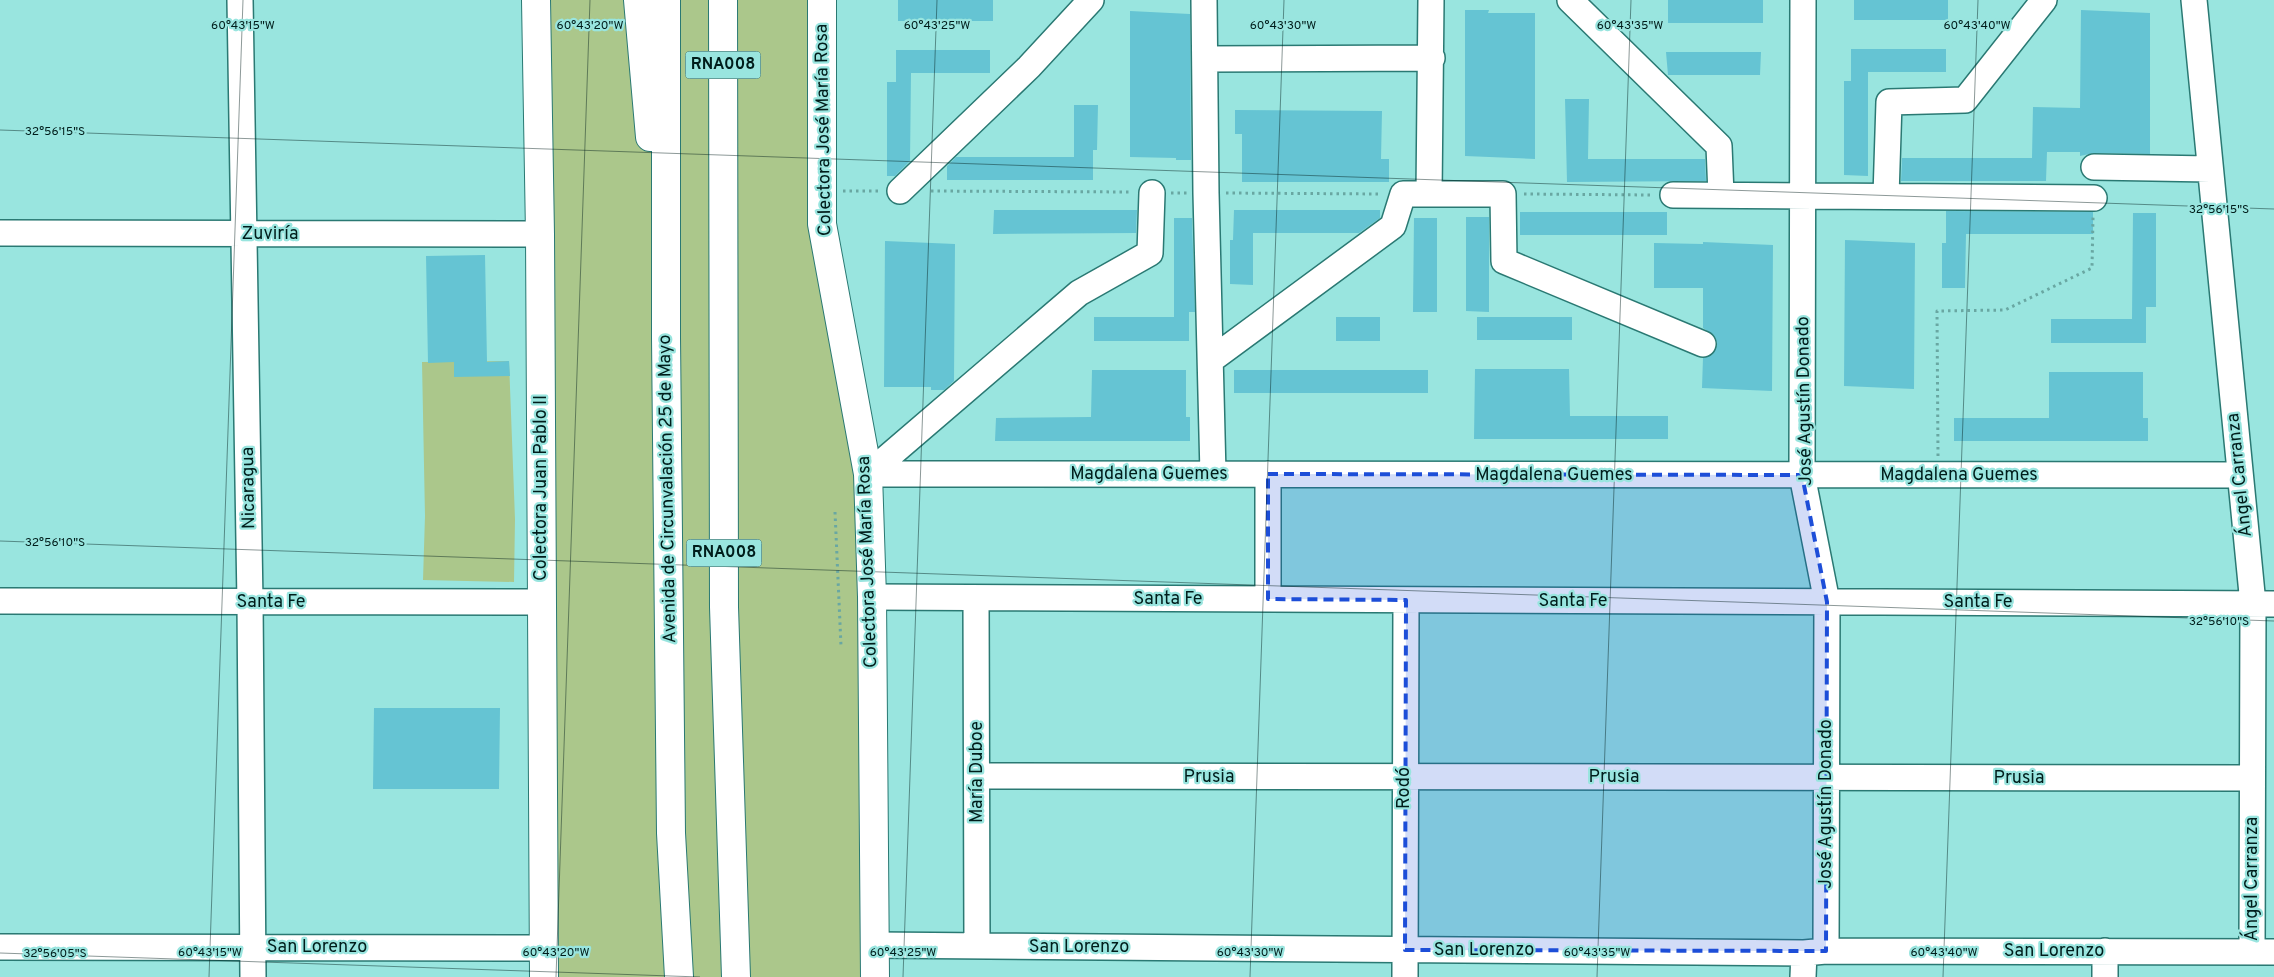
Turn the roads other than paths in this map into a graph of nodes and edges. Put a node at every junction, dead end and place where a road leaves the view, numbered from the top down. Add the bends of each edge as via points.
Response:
1 (240, 0) edge
2 (536, 0) edge
3 (638, 0) edge
4 (666, 0) edge
5 (723, 0) edge
6 (739, 0) edge
7 (822, 0) edge
8 (1091, 0) edge
9 (1204, 0) edge
10 (1431, 0) edge
11 (1570, 0) edge
12 (1803, 0) edge
13 (2044, 0) edge
14 (2194, 0) edge
15 (1432, 58) junction
16 (1205, 59) junction
17 (723, 129) junction
18 (2094, 166) dead end
19 (2210, 168) junction
20 (900, 191) road end
21 (1152, 193) road end
22 (1429, 194) junction
23 (1673, 195) road end
24 (1721, 195) junction
25 (1803, 195) junction
26 (1886, 196) junction
27 (2094, 198) road end
28 (0, 233) edge
29 (245, 234) junction
30 (540, 234) junction
31 (666, 338) junction
32 (1703, 344) dead end
33 (1211, 360) junction
34 (868, 474) junction
35 (1213, 474) junction
36 (1268, 474) junction
37 (1802, 475) junction
38 (2240, 475) junction
39 (872, 598) junction
40 (976, 598) junction
41 (1268, 599) junction
42 (1406, 600) junction
43 (0, 601) edge
44 (250, 602) junction
45 (541, 602) junction
46 (1827, 602) junction
47 (2264, 604) edge
48 (976, 776) junction
49 (1404, 777) junction
50 (1826, 777) junction
51 (2252, 778) junction
52 (874, 945) junction
53 (977, 946) junction
54 (0, 947) edge
55 (253, 947) junction
56 (544, 948) junction
57 (1405, 950) junction
58 (1815, 952) junction
59 (2106, 952) junction
60 (2263, 952) edge
61 (253, 977) edge
62 (544, 977) edge
63 (679, 977) edge
64 (736, 977) edge
65 (875, 977) edge
66 (1405, 977) edge
67 (1803, 977) edge
68 (2105, 977) edge

1 - 29 street, Nicaragua
2 - 30 main road, Colectora Juan Pablo II
3 - 31 main road
4 - 31 main road, Avenida de Circunvalación 25 de Mayo / RNA008
5 - 17 main road, RNA008
6 - 17 main road
7 - 34 main road, Colectora José María Rosa via 822,224
8 - 20 street via 1029,68
9 - 16 street
10 - 15 street
11 - 24 street via 1718,146
12 - 25 street, José Agustín Donado
13 - 26 street via 1965,100 1889,102
14 - 19 street, Ángel Carranza
15 - 16 street
15 - 22 street
16 - 33 street
17 - 64 main road, RNA008 via 724,607
18 - 19 street
19 - 38 street, Ángel Carranza
21 - 34 street via 1150,253 1079,293
22 - 32 street via 1503,194 1504,261
22 - 33 street via 1403,194 1392,226
23 - 24 street
24 - 25 street
25 - 26 street
25 - 37 street, José Agustín Donado
26 - 27 street
28 - 29 street, Zuviría
29 - 30 street, Zuviría
29 - 44 street, Nicaragua
30 - 45 main road, Colectora Juan Pablo II
31 - 63 main road, Avenida de Circunvalación 25 de Mayo / RNA008 via 671,833
33 - 35 street
34 - 35 street, Magdalena Guemes
34 - 39 main road, Colectora José María Rosa
35 - 36 street, Magdalena Guemes
36 - 37 street, Magdalena Guemes
36 - 41 street
37 - 38 street, Magdalena Guemes
37 - 46 street, José Agustín Donado
38 - 47 street, Ángel Carranza
39 - 40 street, Santa Fe
39 - 52 main road, Colectora José María Rosa
40 - 41 street, Santa Fe
40 - 48 street, María Duboe
41 - 42 street, Santa Fe
42 - 46 street, Santa Fe
42 - 49 street, Rodó
43 - 44 street, Santa Fe
44 - 45 street, Santa Fe
44 - 55 street, Nicaragua
45 - 56 main road, Colectora Juan Pablo II
46 - 47 street, Santa Fe
46 - 50 street, José Agustín Donado
47 - 51 street, Ángel Carranza
48 - 49 street, Prusia
48 - 53 street, María Duboe
49 - 50 street, Prusia
49 - 57 street, Rodó
50 - 51 street, Prusia
50 - 58 street, José Agustín Donado
51 - 60 street, Ángel Carranza
52 - 53 street, San Lorenzo
52 - 65 main road, Colectora José María Rosa
53 - 57 street, San Lorenzo
54 - 55 street, San Lorenzo
55 - 56 street, San Lorenzo
55 - 61 street, Nicaragua
56 - 62 main road, Colectora Juan Pablo II
57 - 58 street, San Lorenzo
57 - 66 street, Rodó
58 - 59 street, San Lorenzo
58 - 67 street, José Agustín Donado
59 - 60 street, San Lorenzo
59 - 68 street

